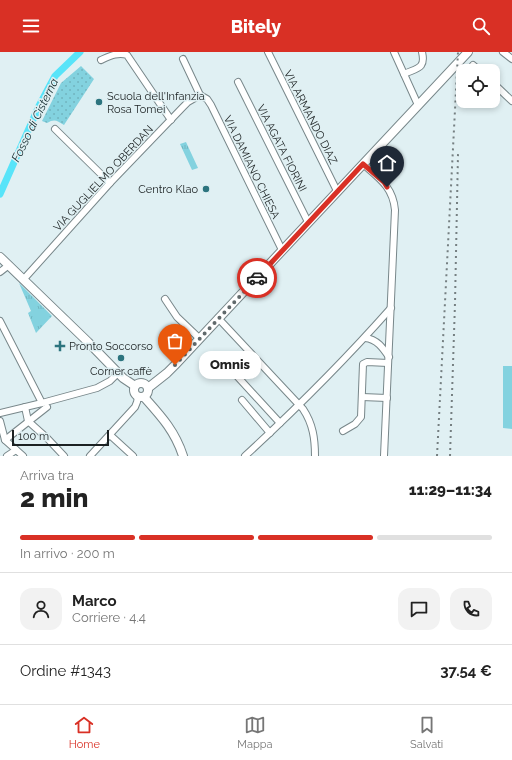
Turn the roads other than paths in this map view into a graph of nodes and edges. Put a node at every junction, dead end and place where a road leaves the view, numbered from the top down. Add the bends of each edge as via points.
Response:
1 (268, 52) edge
2 (394, 52) edge
3 (422, 52) edge
4 (468, 52) edge
5 (503, 52) edge
6 (183, 59) dead end
7 (101, 60) dead end
8 (512, 60) edge
9 (404, 74) junction
10 (238, 82) dead end
11 (500, 90) edge
12 (200, 95) junction
13 (512, 101) edge
14 (418, 105) junction
15 (171, 120) junction
16 (55, 129) dead end
17 (363, 164) junction
18 (110, 184) junction
19 (338, 191) junction
20 (308, 222) junction
21 (282, 250) junction
22 (0, 257) edge
23 (9, 265) junction
24 (0, 272) edge
25 (23, 280) junction
26 (165, 300) dead end
27 (391, 308) junction
28 (218, 318) junction
29 (0, 321) edge
30 (7, 334) junction
31 (0, 337) edge
32 (365, 338) junction
33 (200, 339) junction
34 (389, 360) junction
35 (118, 373) junction
36 (236, 375) dead end
37 (135, 386) junction
38 (148, 388) junction
39 (141, 397) junction
40 (362, 397) junction
41 (387, 398) junction
42 (242, 400) dead end
43 (300, 404) junction
44 (44, 405) junction
45 (25, 407) junction
46 (0, 413) edge
47 (0, 421) edge
48 (28, 421) junction
49 (280, 423) junction
50 (343, 431) dead end
51 (270, 433) junction
52 (110, 434) junction
53 (5, 440) junction
54 (16, 450) junction
55 (8, 456) edge
56 (23, 456) edge
57 (64, 456) edge
58 (90, 456) edge
59 (133, 456) edge
60 (183, 456) edge
61 (245, 456) edge
62 (315, 456) edge
63 (384, 456) edge

1 - 19 street, VIA ARMANDO DIAZ
2 - 9 street
3 - 9 street via 422,65
4 - 14 street
5 - 8 street
6 - 12 street, VIA DAMIANO CHIESA
7 - 15 street via 118,53 128,55
9 - 14 street
10 - 20 street, VIA AGATA FIORINI
11 - 13 street
12 - 15 street, VIA GUGLIELMO OBERDAN via 188,102
12 - 21 street, VIA DAMIANO CHIESA via 211,105
14 - 17 street
15 - 18 street, VIA GUGLIELMO OBERDAN
16 - 18 street
17 - 19 street
17 - 27 street via 386,184 394,207
18 - 25 street, VIA GUGLIELMO OBERDAN
19 - 20 street
20 - 21 street
21 - 28 street
22 - 23 street
23 - 24 street
23 - 25 street
25 - 35 street
26 - 33 street via 177,317
27 - 32 street
27 - 34 street
28 - 33 street
28 - 43 street
29 - 30 street
30 - 31 street
30 - 44 street
32 - 34 street via 371,339 383,348
32 - 43 street
33 - 38 street
34 - 40 street via 363,364
34 - 41 street
35 - 37 street
35 - 44 street via 97,388
36 - 49 street
37 - 38 street via 141,383
37 - 39 street via 134,392
38 - 39 street via 148,392
39 - 52 street
39 - 60 street via 169,426
40 - 41 street
40 - 50 street via 360,419
41 - 63 street
42 - 51 street
43 - 49 street
43 - 62 street via 312,427
44 - 45 street
44 - 48 street
45 - 46 street
45 - 48 street
47 - 53 street
48 - 53 street
48 - 57 street
49 - 51 street
51 - 61 street
52 - 58 street
52 - 59 street
53 - 54 street
54 - 55 street
54 - 56 street

